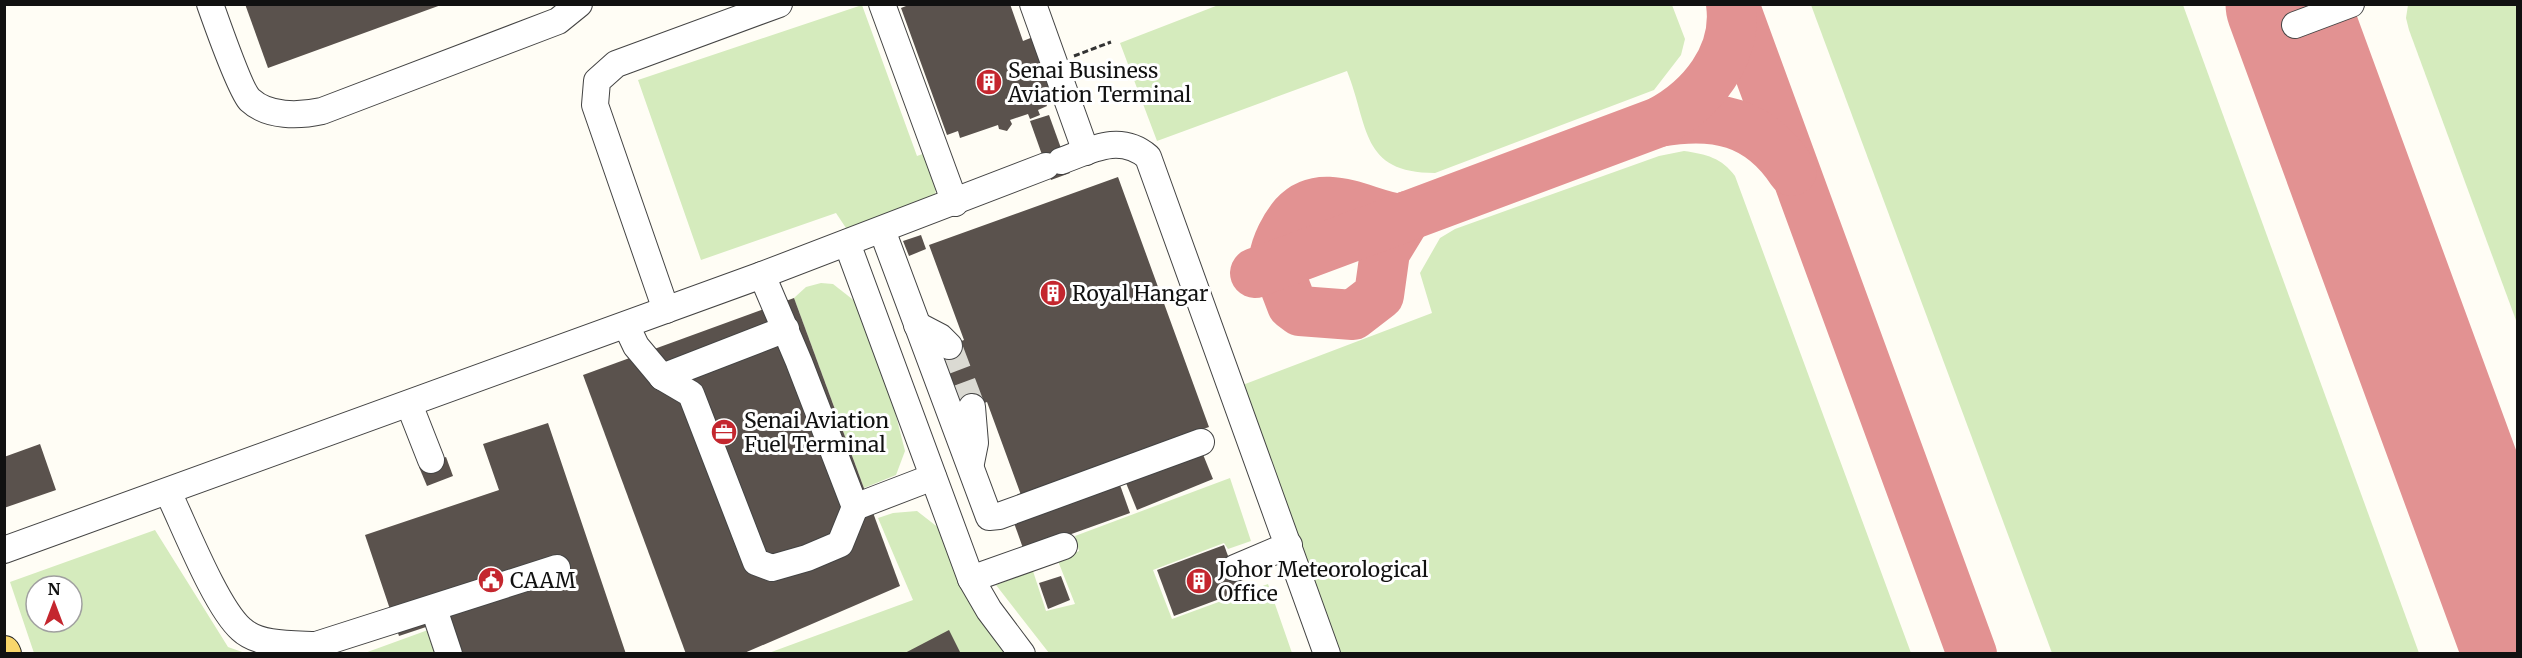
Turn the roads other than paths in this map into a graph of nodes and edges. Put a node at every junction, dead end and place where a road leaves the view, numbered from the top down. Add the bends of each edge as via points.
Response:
1 (210, 4) edge
2 (579, 4) edge
3 (779, 4) edge
4 (882, 4) edge
5 (1033, 4) edge
6 (2351, 4) edge
7 (2295, 25) dead end
8 (1086, 152) junction
9 (955, 203) junction
10 (882, 230) junction
11 (847, 243) junction
12 (762, 275) junction
13 (666, 310) junction
14 (626, 325) junction
15 (917, 325) junction
16 (786, 329) junction
17 (949, 346) tunnel mouth
18 (662, 377) junction
19 (409, 404) junction
20 (972, 407) tunnel mouth
21 (1201, 442) dead end
22 (431, 459) dead end
23 (970, 469) junction
24 (933, 477) junction
25 (168, 492) junction
26 (855, 507) junction
27 (1289, 545) junction
28 (1064, 546) dead end
29 (4, 550) edge
30 (557, 568) dead end
31 (1235, 568) dead end
32 (971, 579) junction
33 (434, 609) junction
34 (449, 654) edge
35 (1022, 654) edge
36 (1328, 654) edge

1 - 2 lane via 248,99 263,110 302,115 322,111 558,21
3 - 13 lane via 616,64 597,81 595,105
4 - 9 lane
5 - 8 lane
6 - 7 lane
8 - 9 lane
8 - 27 lane via 1111,143 1126,144 1139,148 1148,157
9 - 10 lane
10 - 11 lane
10 - 15 lane
11 - 12 lane
11 - 24 lane
12 - 13 lane
12 - 16 lane
13 - 14 lane
14 - 18 lane via 636,346
14 - 19 lane
15 - 17 lane
15 - 23 lane
16 - 18 lane
16 - 26 lane
18 - 26 lane via 691,394 756,562 772,568 840,544
19 - 22 lane
19 - 25 lane
20 - 23 lane via 975,443
21 - 23 lane via 999,516 989,517
24 - 26 lane
24 - 32 lane
25 - 29 lane
25 - 33 lane via 222,604 242,630 275,644 316,645
27 - 31 lane
27 - 36 lane
28 - 32 lane
30 - 33 lane
32 - 35 lane
33 - 34 lane

